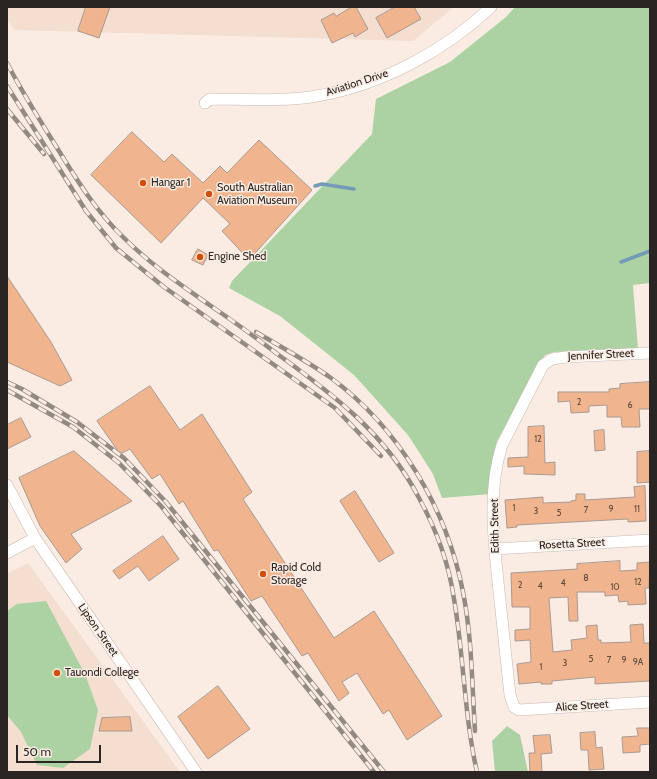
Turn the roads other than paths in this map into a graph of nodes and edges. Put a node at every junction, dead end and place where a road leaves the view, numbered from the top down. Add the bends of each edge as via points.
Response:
1 (491, 7) edge
2 (205, 103) dead end
3 (650, 353) edge
4 (552, 359) joint
5 (7, 485) edge
6 (35, 538) junction
7 (650, 540) edge
8 (495, 549) junction
9 (7, 553) edge
10 (650, 702) edge
11 (514, 707) joint
12 (189, 767) edge
13 (196, 772) edge

1 - 2 street, Aviation Drive via 447,43 415,62 375,79 317,96 210,99
3 - 4 street, Jennifer Street
4 - 8 street, Edith Street via 543,365 498,456 494,504
5 - 6 street, Lipson Street
6 - 9 street
6 - 12 street, Lipson Street
7 - 8 street, Rosetta Street
8 - 11 street, Edith Street via 510,695
10 - 11 street, Alice Street via 519,710
12 - 13 street, Lipson Street

